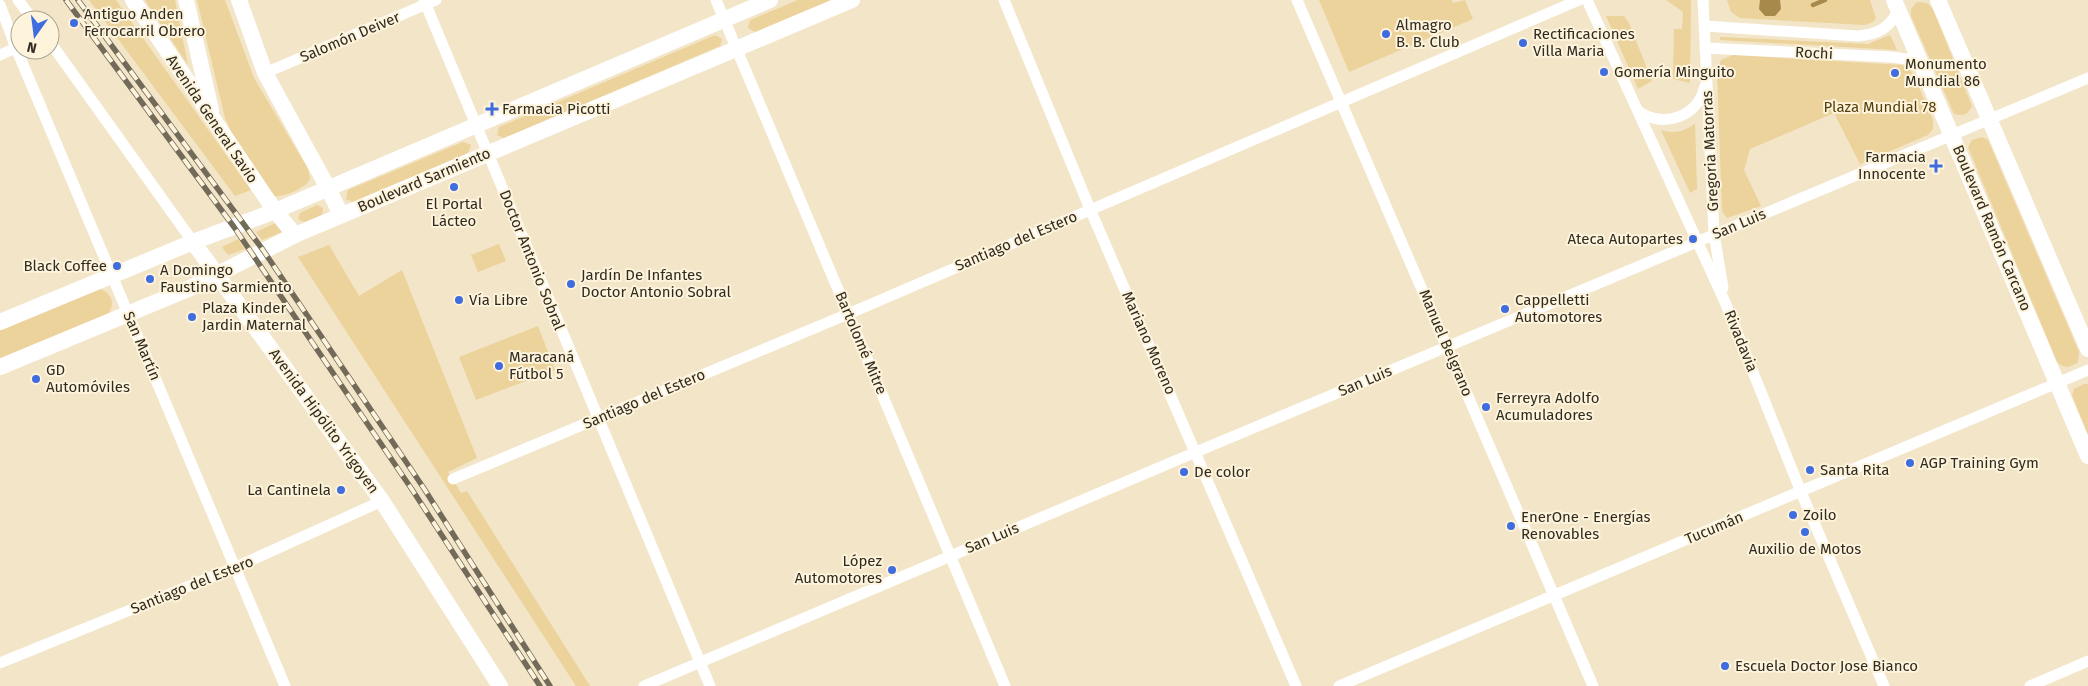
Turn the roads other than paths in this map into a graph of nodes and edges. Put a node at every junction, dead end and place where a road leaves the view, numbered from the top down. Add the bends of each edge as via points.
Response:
1 (133, 0) edge
2 (186, 0) edge
3 (239, 0) edge
4 (716, 0) edge
5 (770, 0) edge
6 (852, 0) edge
7 (1004, 0) edge
8 (1297, 0) edge
9 (1579, 0) edge
10 (1587, 0) edge
11 (1703, 0) edge
12 (428, 1) edge
13 (1938, 2) edge
14 (1899, 3) edge
15 (0, 5) edge
16 (724, 19) junction
17 (1705, 26) junction
18 (10, 28) edge
19 (1705, 48) junction
20 (736, 49) junction
21 (60, 56) edge
22 (23, 60) edge
23 (1922, 64) junction
24 (265, 73) junction
25 (2088, 78) edge
26 (1707, 80) junction
27 (1340, 101) junction
28 (1638, 110) junction
29 (214, 120) junction
30 (1989, 120) junction
31 (476, 126) junction
32 (1952, 135) junction
33 (488, 154) junction
34 (328, 188) junction
35 (1090, 209) junction
36 (275, 211) junction
37 (341, 215) junction
38 (1714, 234) junction
39 (295, 235) junction
40 (1697, 241) junction
41 (193, 242) junction
42 (218, 274) junction
43 (112, 276) junction
44 (1725, 302) junction
45 (848, 314) junction
46 (128, 315) junction
47 (0, 322) edge
48 (1448, 346) junction
49 (2088, 349) edge
50 (0, 367) edge
51 (2088, 370) edge
52 (2057, 383) junction
53 (597, 419) junction
54 (1196, 452) junction
55 (2088, 456) edge
56 (452, 479) dead end
57 (1801, 492) junction
58 (382, 501) junction
59 (950, 556) junction
60 (236, 567) junction
61 (1554, 595) junction
62 (2088, 661) edge
63 (700, 662) junction
64 (0, 663) edge
65 (285, 686) edge
66 (500, 686) edge
67 (644, 686) edge
68 (710, 686) edge
69 (1005, 686) edge
70 (1296, 686) edge
71 (1339, 686) edge
72 (1593, 686) edge
73 (1884, 686) edge
74 (2030, 686) edge

1 - 29 main road, Avenida General Savio
2 - 29 main road
3 - 24 main road
4 - 16 street, Bartolomé Mitre
5 - 16 main road, Boulevard Sarmiento
6 - 20 main road, Boulevard Sarmiento
7 - 35 street, Mariano Moreno
8 - 27 street, Manuel Belgrano
9 - 27 street, Santiago del Estero
10 - 28 street, Rivadavia
11 - 17 street, Gregoria Matorras
12 - 24 street, Salomón Deiver
12 - 31 street, Doctor Antonio Sobral
13 - 30 main road
14 - 17 street, Rochi via 1887,28 1858,36
14 - 23 main road, Boulevard Ramón Carcano
15 - 18 street, San Martín
16 - 20 street, Bartolomé Mitre
16 - 31 main road, Boulevard Sarmiento
17 - 19 street, Gregoria Matorras
19 - 23 street, Rochi via 1907,58
19 - 26 street, Gregoria Matorras
20 - 33 main road, Boulevard Sarmiento
20 - 45 street, Bartolomé Mitre
21 - 41 street, Avenida Hipólito Yrigoyen
22 - 43 street, San Martín
23 - 32 main road, Boulevard Ramón Carcano
24 - 34 main road
25 - 30 street, San Luis
26 - 28 street via 1703,97 1675,119 1661,121 1648,118
26 - 38 street, Gregoria Matorras
27 - 35 street, Santiago del Estero
27 - 48 street, Manuel Belgrano
28 - 40 street, Rivadavia
29 - 36 main road, Avenida General Savio
30 - 32 street, San Luis
30 - 49 main road
31 - 33 street, Doctor Antonio Sobral
31 - 34 main road, Boulevard Sarmiento
32 - 38 street, San Luis
32 - 52 main road, Boulevard Ramón Carcano
33 - 37 main road, Boulevard Sarmiento
33 - 53 street, Doctor Antonio Sobral
34 - 36 main road, Boulevard Sarmiento
34 - 37 main road
35 - 45 street, Santiago del Estero
35 - 54 street, Mariano Moreno
36 - 39 main road, Avenida General Savio
36 - 41 main road, Boulevard Sarmiento
37 - 39 main road, Boulevard Sarmiento
38 - 40 street, San Luis
38 - 44 street, Gregoria Matorras
39 - 42 main road, Boulevard Sarmiento
40 - 44 street, Rivadavia
40 - 48 street, San Luis
41 - 42 main road, Avenida Hipólito Yrigoyen
41 - 43 main road, Boulevard Sarmiento
42 - 46 main road, Boulevard Sarmiento
42 - 58 main road, Avenida Hipólito Yrigoyen
43 - 46 street, San Martín
43 - 47 main road, Boulevard Sarmiento
44 - 57 street, Rivadavia
45 - 53 street, Santiago del Estero
45 - 59 street, Bartolomé Mitre
46 - 50 main road, Boulevard Sarmiento
46 - 60 street, San Martín
48 - 54 street, San Luis
48 - 61 street, Manuel Belgrano
51 - 52 street, Tucumán
52 - 55 main road, Boulevard Ramón Carcano
52 - 57 street, Tucumán
53 - 56 street, Santiago del Estero
53 - 63 street, Doctor Antonio Sobral
54 - 59 street, San Luis
54 - 70 street, Mariano Moreno
57 - 61 street, Tucumán
57 - 73 street, Rivadavia
58 - 60 street, Santiago del Estero
58 - 66 main road, Avenida Hipólito Yrigoyen
59 - 63 street, San Luis
59 - 69 street, Bartolomé Mitre
60 - 64 street, Santiago del Estero
60 - 65 street, San Martín
61 - 71 street, Tucumán
61 - 72 street, Manuel Belgrano
62 - 74 street
63 - 67 street, San Luis
63 - 68 street, Doctor Antonio Sobral

